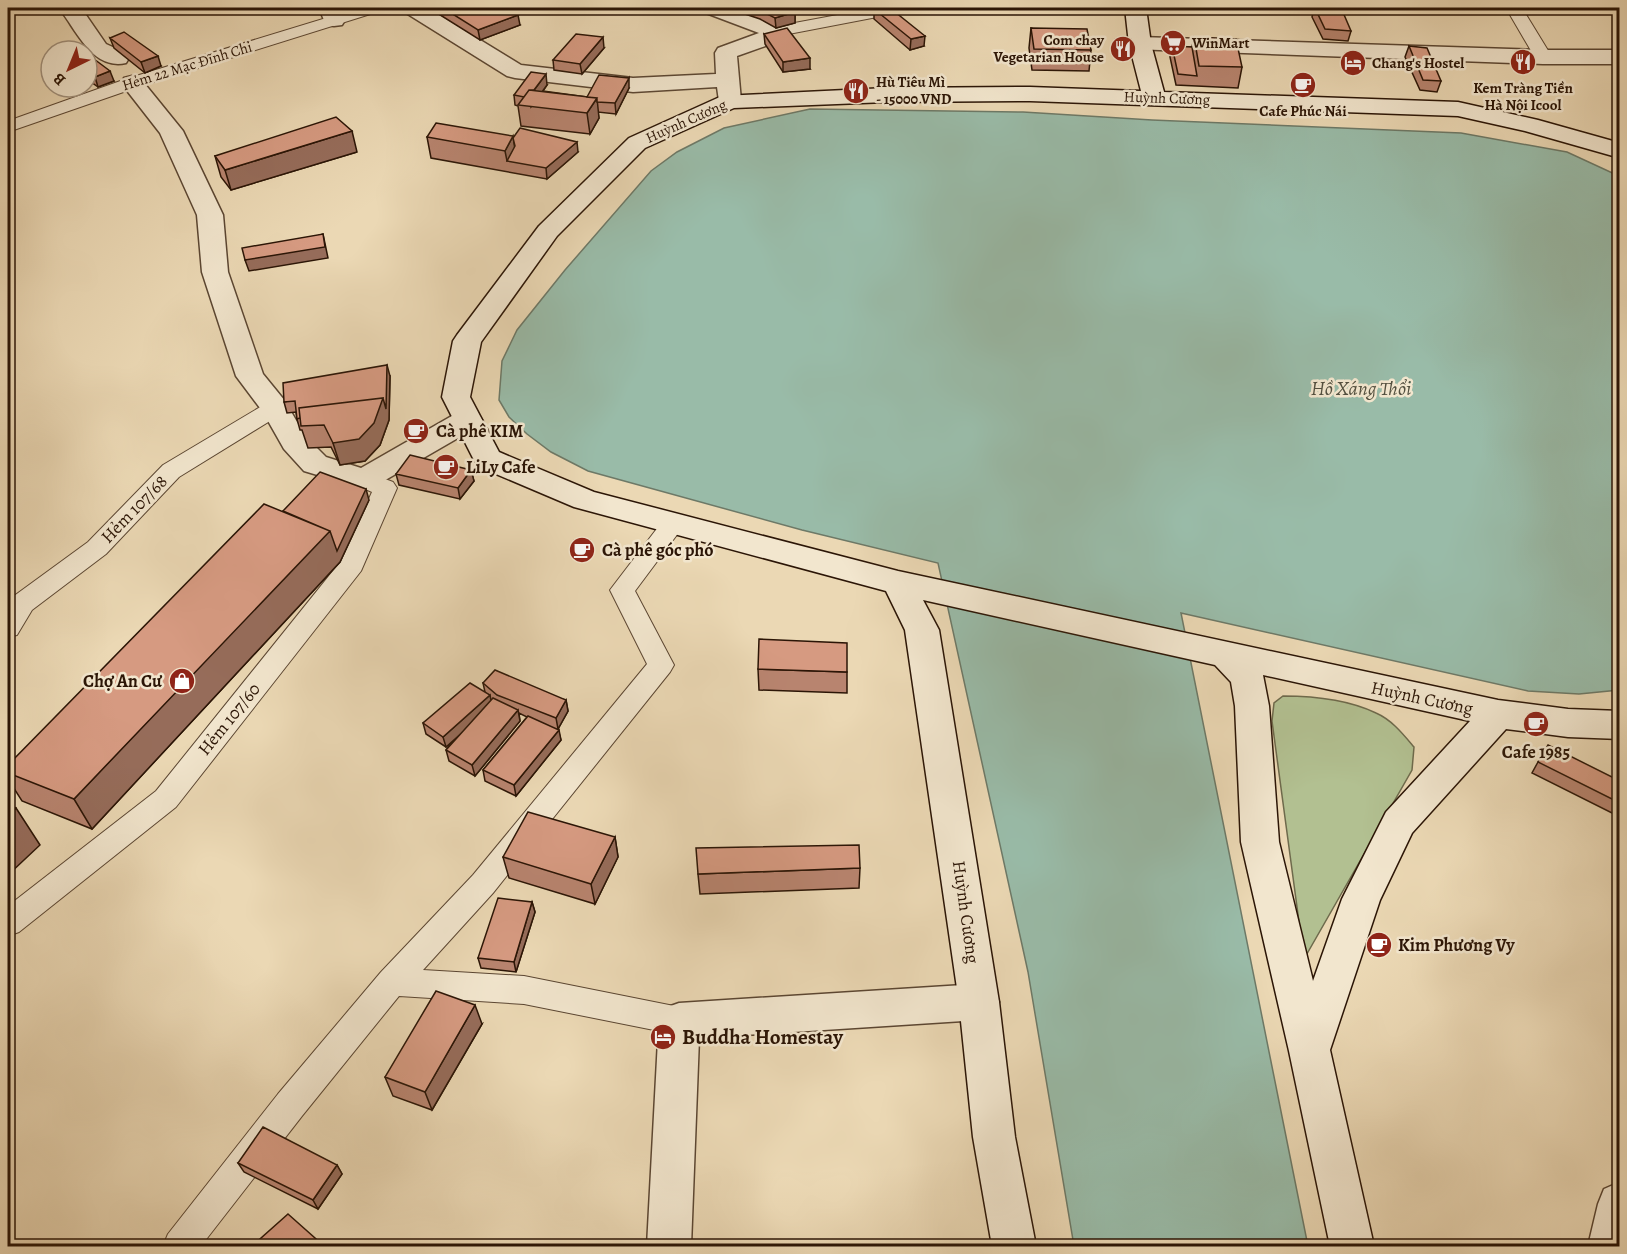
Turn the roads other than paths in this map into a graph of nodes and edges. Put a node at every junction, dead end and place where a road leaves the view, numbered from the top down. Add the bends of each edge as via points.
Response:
1 (77, 8) edge
2 (374, 8) edge
3 (414, 8) edge
4 (714, 8) edge
5 (898, 8) edge
6 (1135, 8) edge
7 (1514, 8) edge
8 (331, 14) edge
9 (773, 32) junction
10 (1140, 44) junction
11 (1543, 57) junction
12 (1620, 57) edge
13 (118, 58) edge
14 (132, 83) junction
15 (728, 91) junction
16 (1154, 98) junction
17 (8, 127) edge
18 (1620, 151) edge
19 (275, 408) junction
20 (467, 420) junction
21 (333, 470) junction
22 (364, 479) junction
23 (313, 486) edge
24 (672, 524) junction
25 (914, 586) junction
26 (8, 628) edge
27 (1216, 653) junction
28 (1498, 714) junction
29 (1620, 725) edge
30 (8, 922) edge
31 (392, 982) junction
32 (979, 1002) junction
33 (679, 1021) junction
34 (1310, 1051) junction
35 (1620, 1204) edge
36 (180, 1246) edge
37 (669, 1246) edge
38 (1014, 1246) edge
39 (1352, 1246) edge
40 (1610, 1246) edge

1 - 13 street via 75,15 98,49
2 - 8 lane, Hẻm 22 Mạc Đĩnh Chi
3 - 15 street via 515,70 633,85
4 - 9 street
5 - 9 lane
6 - 10 street
7 - 11 lane
8 - 14 lane, Hẻm 22 Mạc Đĩnh Chi
9 - 15 street via 777,34 726,53
10 - 11 street
10 - 16 street
11 - 12 street
14 - 17 lane, Hẻm 22 Mạc Đĩnh Chi
14 - 19 street via 171,131 195,179 210,215 215,272 231,325 250,376
15 - 16 street, Huỳnh Cương
15 - 20 street, Huỳnh Cương via 637,143 548,231 467,341 456,397
16 - 18 street, Huỳnh Cương via 1458,109
19 - 21 street via 294,442 308,457
19 - 26 lane, Hẻm 107/68 via 171,471 97,548 23,603
20 - 22 street
20 - 24 street, Huỳnh Cương via 488,459 585,500
21 - 22 street
21 - 23 lane
22 - 30 lane, Hẻm 107/60 via 385,488 352,566 166,799
24 - 25 street, Huỳnh Cương
24 - 31 lane via 622,590 661,665 483,884
25 - 27 street, Huỳnh Cương
25 - 32 street, Huỳnh Cương
27 - 28 street, Huỳnh Cương
27 - 34 street via 1247,678 1260,842
28 - 29 street, Huỳnh Cương
28 - 34 street via 1399,823 1361,899
31 - 33 lane via 524,990
31 - 36 lane
32 - 33 street
32 - 38 street, Huỳnh Cương via 994,1137
33 - 37 street
34 - 39 street
35 - 40 street

